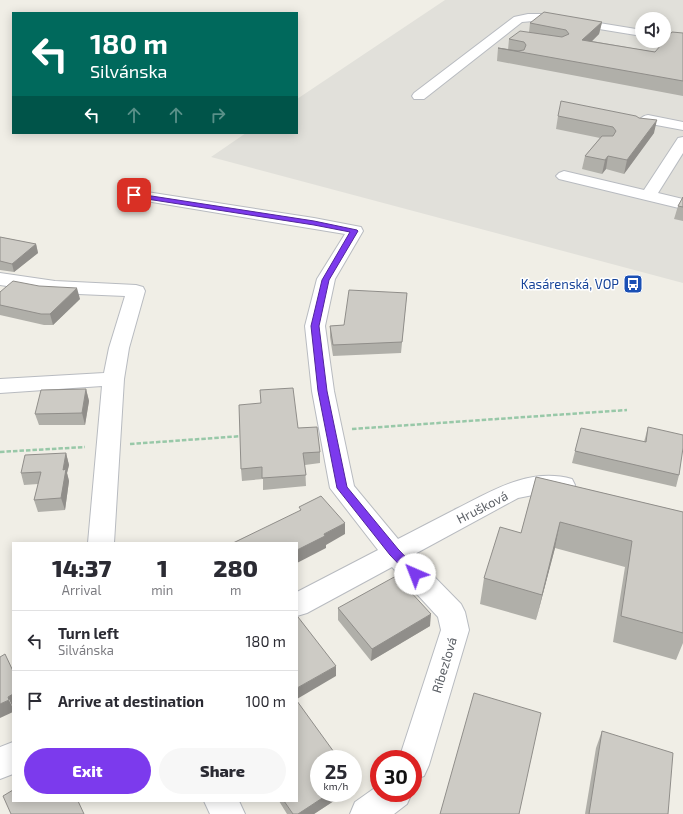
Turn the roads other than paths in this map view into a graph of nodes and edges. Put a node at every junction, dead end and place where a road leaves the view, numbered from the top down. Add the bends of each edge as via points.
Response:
1 (635, 32) edge
2 (671, 37) edge
3 (514, 38) edge
4 (500, 40) junction
5 (683, 40) edge
6 (419, 96) dead end
7 (683, 126) edge
8 (641, 127) edge
9 (683, 141) edge
10 (564, 176) dead end
11 (134, 195) dead end
12 (648, 196) junction
13 (683, 204) edge
14 (0, 279) edge
15 (113, 379) junction
16 (0, 386) edge
17 (582, 489) edge
18 (101, 542) edge
19 (394, 552) junction
20 (298, 604) edge
21 (418, 750) edge
22 (12, 758) edge
23 (0, 764) edge
24 (222, 802) edge
25 (383, 802) edge
26 (228, 814) edge
27 (367, 814) edge

1 - 4 street via 544,17 528,17 518,19
2 - 5 street
3 - 4 street
4 - 6 street via 490,49 477,52
7 - 8 street via 648,119
9 - 12 street
10 - 12 street
11 - 19 street, Ríbezľová via 354,231 326,280 315,326 322,384 342,488
12 - 13 street
14 - 15 street via 55,287 136,291 119,348
15 - 16 street
15 - 18 street
17 - 19 street, Hrušková via 567,485 538,484 511,491
19 - 20 street, Hrušková
19 - 21 street, Ríbezľová via 451,612 455,630
22 - 23 street
24 - 26 street
25 - 27 street

